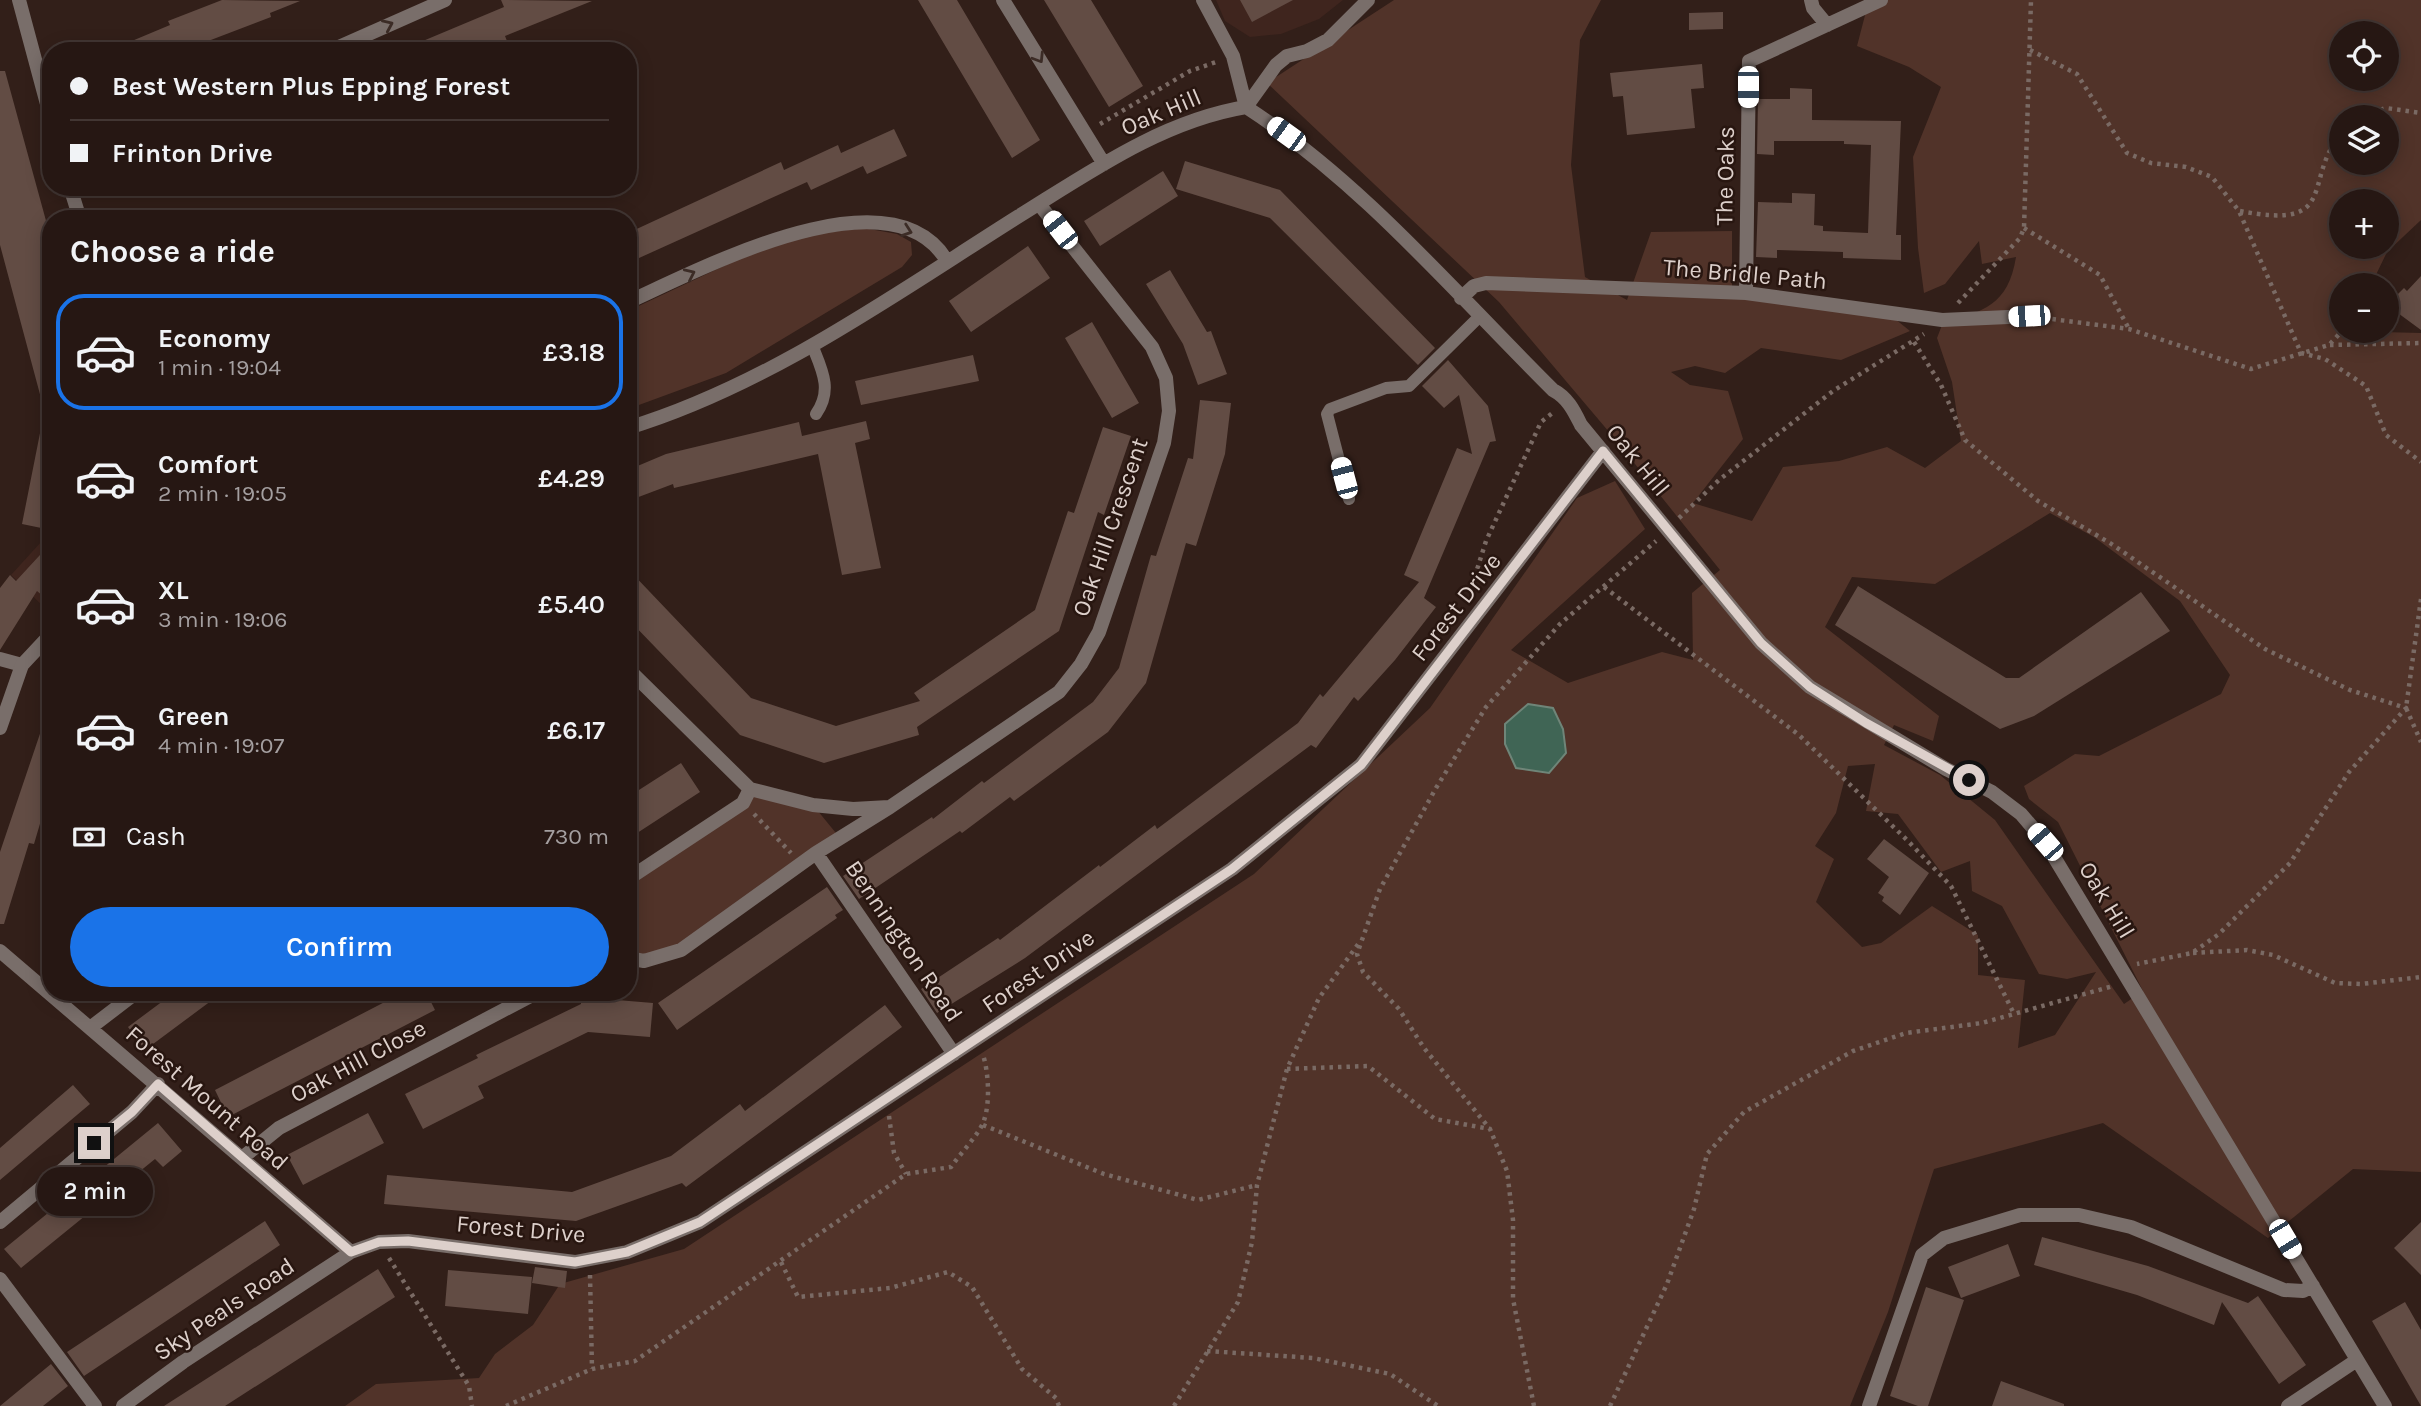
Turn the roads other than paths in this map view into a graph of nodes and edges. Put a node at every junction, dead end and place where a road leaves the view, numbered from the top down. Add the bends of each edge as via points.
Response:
1 (19, 0) edge
2 (445, 0) edge
3 (1003, 0) edge
4 (1203, 0) edge
5 (1368, 0) edge
6 (1811, 0) edge
7 (1881, 0) edge
8 (1827, 25) junction
9 (350, 42) edge
10 (42, 86) edge
11 (1246, 107) junction
12 (1104, 164) junction
13 (1039, 204) junction
14 (947, 261) junction
15 (1746, 293) junction
16 (637, 298) edge
17 (1461, 298) junction
18 (2029, 316) road end
19 (1479, 317) junction
20 (812, 345) junction
21 (816, 414) dead end
22 (637, 425) edge
23 (1603, 451) junction
24 (1349, 499) dead end
25 (42, 644) edge
26 (0, 659) edge
27 (22, 665) junction
28 (637, 678) edge
29 (0, 728) edge
30 (750, 789) junction
31 (890, 807) junction
32 (816, 853) junction
33 (637, 873) edge
34 (0, 951) edge
35 (637, 960) edge
36 (42, 987) edge
37 (58, 1001) edge
38 (125, 1001) edge
39 (521, 1001) edge
40 (90, 1028) junction
41 (954, 1054) junction
42 (158, 1084) junction
43 (242, 1158) junction
44 (0, 1222) edge
45 (351, 1252) junction
46 (0, 1279) edge
47 (2313, 1286) junction
48 (2357, 1360) junction
49 (95, 1406) edge
50 (123, 1406) edge
51 (1870, 1406) edge
52 (2288, 1406) edge
53 (2385, 1406) edge

1 - 10 street
9 -> 2 street
3 -> 12 street
4 - 11 street via 1233,56
5 - 11 street via 1328,40 1276,65
6 - 8 street
7 - 8 street, The Oaks
8 - 15 street, The Oaks via 1749,61
11 - 12 street, Oak Hill via 1175,127
11 - 17 street, Oak Hill via 1326,166
12 - 13 street, Oak Hill
13 - 14 street, Oak Hill
13 - 31 street, Oak Hill Crescent via 1152,347 1166,378 1169,411 1164,443 1099,632 1081,664 1059,692
16 -> 14 street via 738,252 803,231 872,221 914,231 942,251
14 - 20 street, Oak Hill
15 - 17 street, The Bridle Path via 1486,283 1474,286
15 - 18 street, The Bridle Path via 1942,320
17 - 19 street, Oak Hill
19 - 23 street, Oak Hill via 1561,395
19 - 24 lane via 1409,386 1386,388 1330,409 1327,414
20 - 21 lane via 826,387
20 - 22 street, Oak Hill via 710,397
23 - 41 street, Forest Drive via 1361,765 1232,869
23 - 47 street, Oak Hill via 1761,643 1810,687 1992,792 2021,814 2045,842
25 - 27 street
26 - 27 street
27 - 29 street
28 - 30 street
30 - 31 street via 813,805
30 - 33 street via 743,803
31 - 32 street, Oak Hill Crescent
32 - 35 street, Oak Hill Crescent via 681,950
32 - 41 street, Bennington Road
34 - 36 street, Forest Mount Road
37 - 40 street, Forest Mount Road
38 - 40 street
39 - 43 street, Oak Hill Close via 279,1128
40 - 42 street, Forest Mount Road
41 - 45 street, Forest Drive via 700,1222 627,1252 575,1262 408,1241 379,1242
42 - 43 street, Forest Mount Road
42 - 44 street via 132,1112
43 - 45 street, Forest Mount Road
45 - 50 street, Sky Peals Road
46 - 49 street
47 - 48 street, Oak Hill
47 - 51 street via 2303,1291 2284,1290 2131,1227 2079,1215 2020,1215 1944,1238 1922,1255
48 - 52 street
48 - 53 street, Oak Hill

